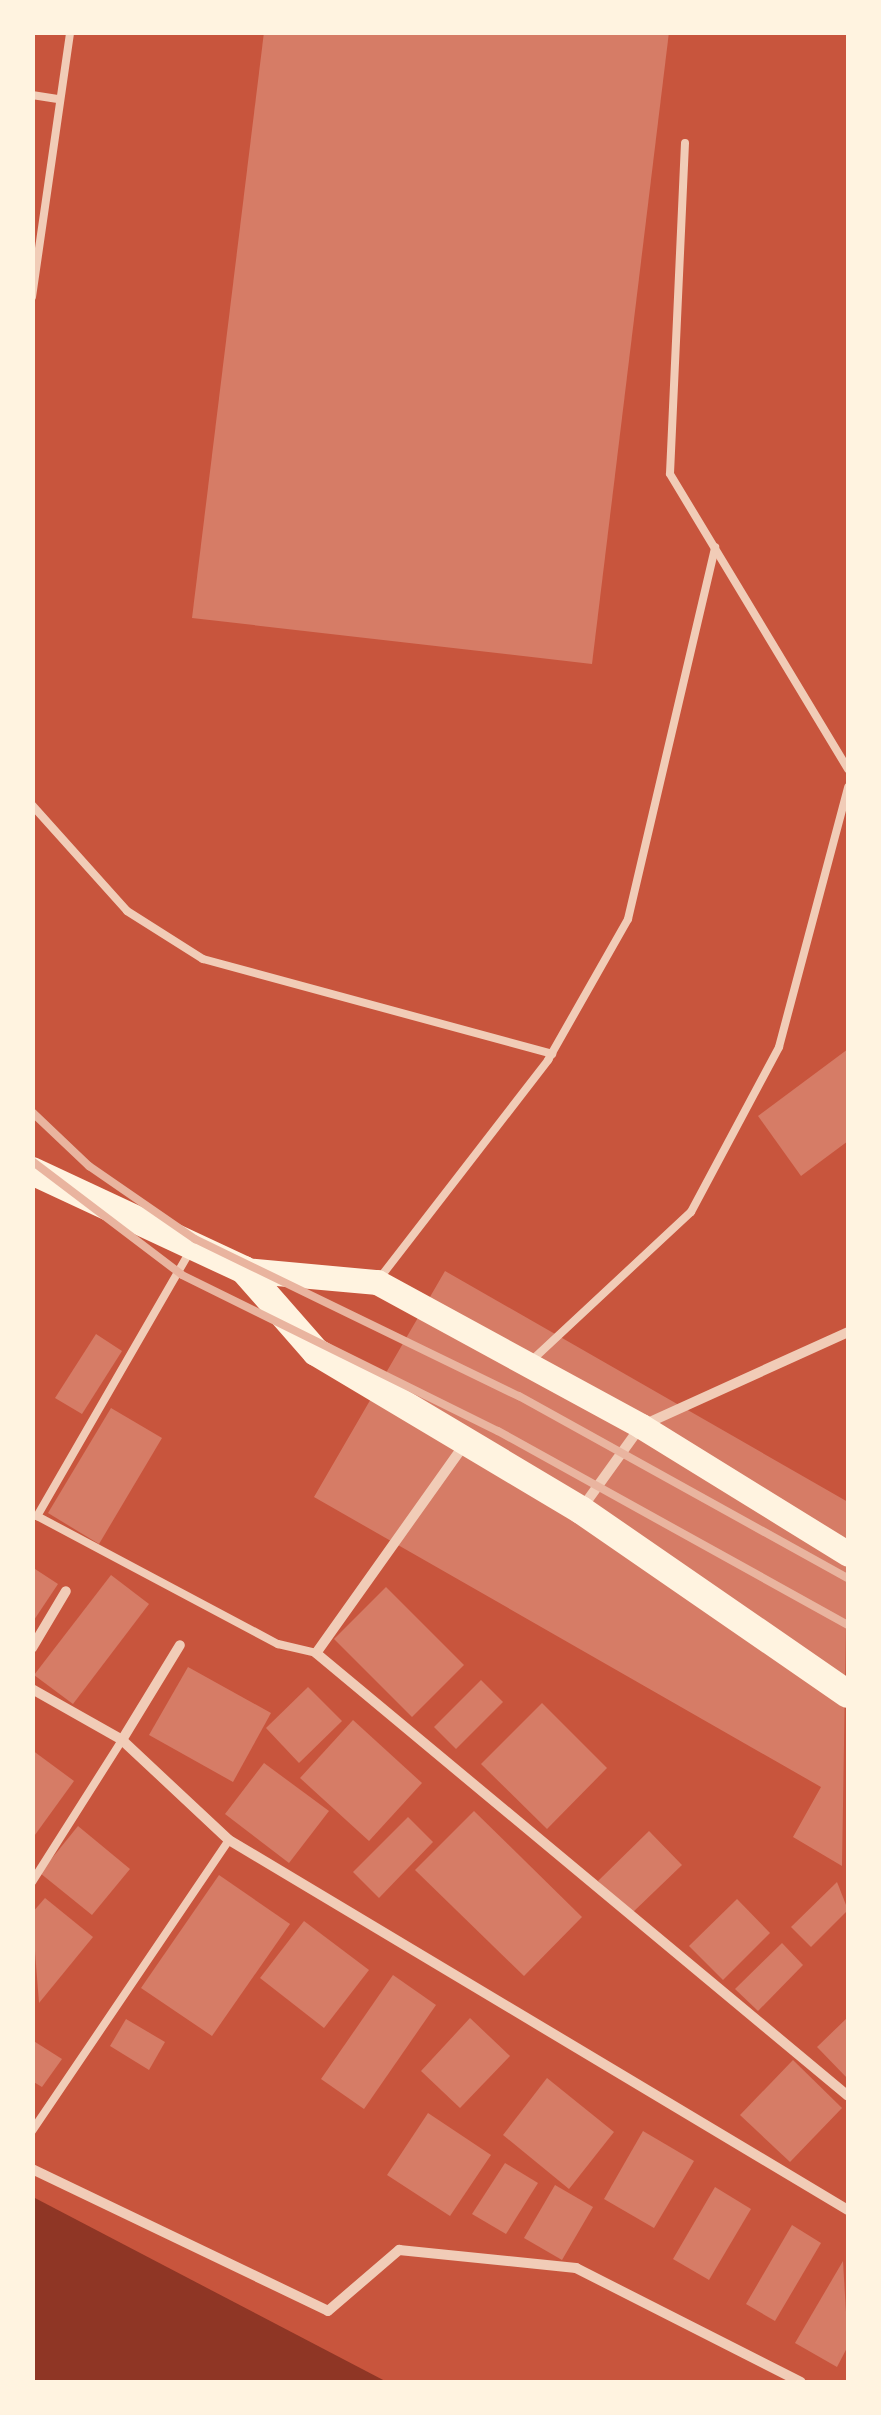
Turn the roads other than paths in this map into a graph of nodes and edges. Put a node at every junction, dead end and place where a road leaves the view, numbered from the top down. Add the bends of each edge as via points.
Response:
1 (70, 32) edge
2 (32, 95) edge
3 (58, 98) junction
4 (686, 142) dead end
5 (32, 298) edge
6 (715, 547) junction
7 (848, 768) edge
8 (848, 787) edge
9 (32, 805) edge
10 (552, 1054) junction
11 (32, 1170) edge
12 (190, 1250) junction
13 (244, 1270) junction
14 (377, 1282) junction
15 (848, 1332) edge
16 (526, 1366) junction
17 (641, 1426) junction
18 (467, 1441) junction
19 (581, 1510) junction
20 (848, 1554) edge
21 (66, 1591) dead end
22 (180, 1645) dead end
23 (32, 1648) edge
24 (316, 1653) junction
25 (32, 1689) edge
26 (848, 1694) edge
27 (122, 1740) junction
28 (228, 1840) junction
29 (32, 1882) edge
30 (848, 2096) edge
31 (32, 2131) edge
32 (32, 2168) edge
33 (848, 2210) edge
34 (801, 2382) edge

1 - 3 lane
2 - 3 lane
3 - 5 lane
4 - 6 lane via 670,474
6 - 7 lane
6 - 10 lane via 628,920
8 - 16 lane via 779,1047 691,1212
9 - 10 lane via 127,911 203,958
10 - 14 lane
11 - 12 highway
12 - 13 highway
12 - 24 lane via 37,1516 278,1644
13 - 14 main road
13 - 18 highway via 316,1352
14 - 16 main road
15 - 17 street
16 - 17 main road
17 - 19 street
17 - 20 main road
18 - 19 highway
18 - 24 street
19 - 26 highway
21 - 23 street
22 - 27 street
24 - 30 street
25 - 27 street
27 - 28 street
27 - 29 lane
28 - 31 lane
28 - 33 street
32 - 34 street via 328,2310 400,2250 576,2268

